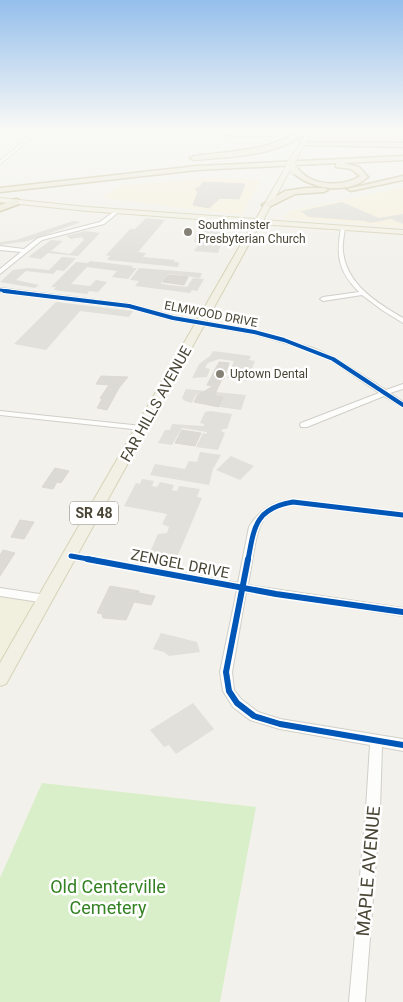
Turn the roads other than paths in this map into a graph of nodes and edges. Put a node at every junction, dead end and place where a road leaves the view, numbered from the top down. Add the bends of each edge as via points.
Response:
1 (76, 175) edge
2 (134, 175) edge
3 (163, 175) edge
4 (285, 175) edge
5 (300, 175) edge
6 (363, 175) edge
7 (25, 178) dead end
8 (403, 178) edge
9 (280, 181) junction
10 (65, 182) junction
11 (0, 183) edge
12 (372, 184) junction
13 (0, 190) edge
14 (0, 200) edge
15 (16, 202) junction
16 (266, 205) junction
17 (0, 208) edge
18 (118, 211) junction
19 (258, 222) junction
20 (343, 228) junction
21 (403, 232) edge
22 (0, 248) edge
23 (24, 251) junction
24 (0, 272) edge
25 (0, 290) edge
26 (364, 293) junction
27 (323, 299) dead end
28 (403, 321) edge
29 (200, 324) junction
30 (403, 386) edge
31 (386, 393) junction
32 (403, 405) edge
33 (0, 413) edge
34 (304, 424) dead end
35 (142, 428) junction
36 (403, 515) edge
37 (71, 556) junction
38 (242, 588) junction
39 (0, 592) edge
40 (46, 600) junction
41 (403, 612) edge
42 (0, 679) edge
43 (376, 741) junction
44 (403, 745) edge
45 (357, 1002) edge

1 - 11 highway
2 - 10 highway
3 - 10 highway
4 - 9 main road, FAR HILLS AVENUE / SR 48
5 - 6 highway via 306,180 334,185 360,181
7 - 11 highway
8 - 12 highway
9 - 12 highway via 328,188
9 - 16 main road, FAR HILLS AVENUE / SR 48
10 - 13 highway
12 - 16 highway via 348,190 292,191
14 - 15 main road
15 - 17 highway
15 - 18 main road
16 - 19 main road, FAR HILLS AVENUE / SR 48
18 - 19 main road
18 - 23 street via 102,223 47,236
19 - 20 main road
19 - 29 main road, FAR HILLS AVENUE / SR 48
20 - 21 main road
20 - 26 street via 342,261
22 - 23 street
23 - 24 street
25 - 29 street, ELMWOOD DRIVE via 129,306
26 - 27 street
26 - 28 street
29 - 31 street, ELMWOOD DRIVE via 254,332 311,348
29 - 35 main road, FAR HILLS AVENUE / SR 48
30 - 31 street
31 - 32 street, ELMWOOD DRIVE
31 - 34 street
33 - 35 street
35 - 37 main road, FAR HILLS AVENUE / SR 48
36 - 38 street via 302,502 276,506 263,513 254,527
37 - 38 street, ZENGEL DRIVE
37 - 40 main road, FAR HILLS AVENUE / SR 48
38 - 41 street, ZENGEL DRIVE
38 - 43 street via 226,672 229,691 236,703 264,720
39 - 40 street
40 - 42 main road, FAR HILLS AVENUE / SR 48
43 - 44 street
43 - 45 street, MAPLE AVENUE

